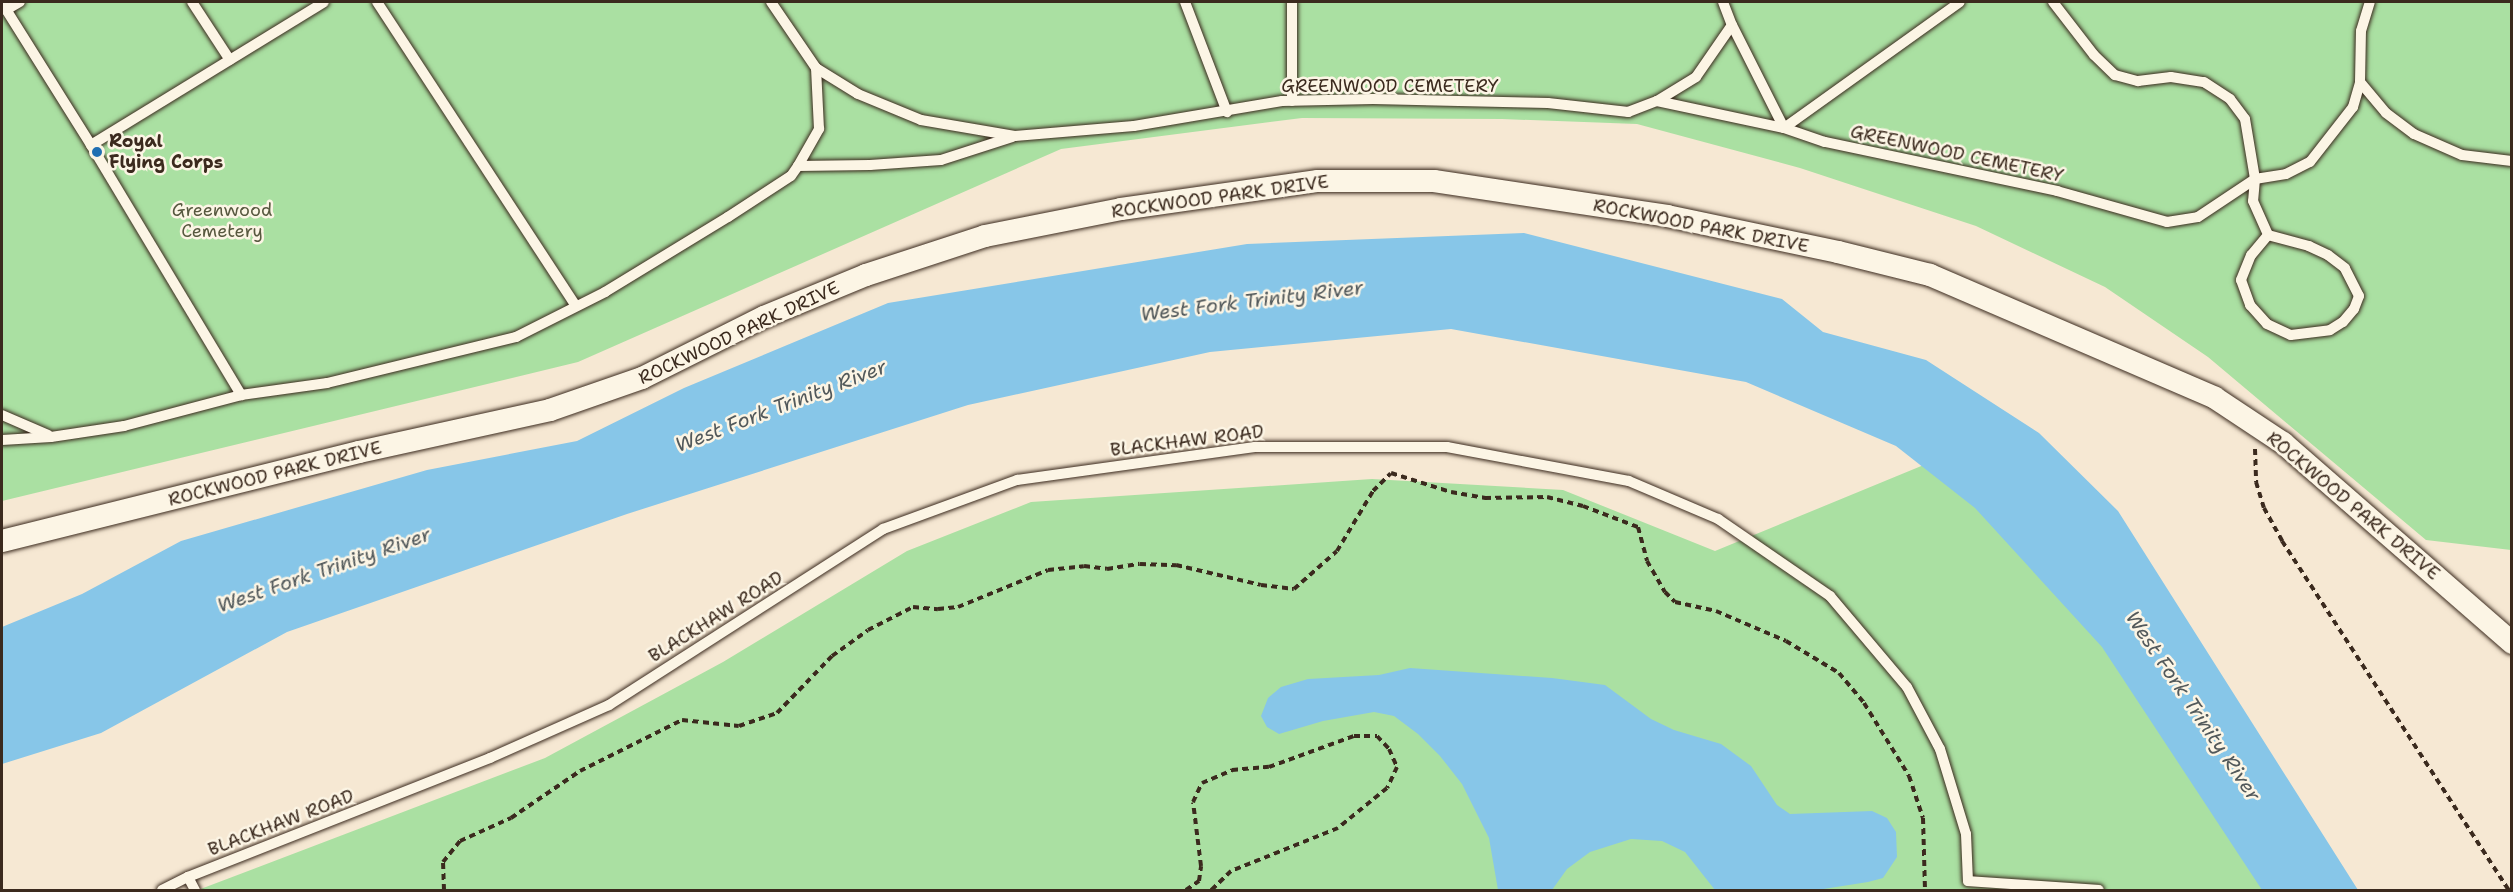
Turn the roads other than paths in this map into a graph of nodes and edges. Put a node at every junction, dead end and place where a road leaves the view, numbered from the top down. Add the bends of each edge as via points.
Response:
1 (20, 2) edge
2 (192, 2) edge
3 (324, 2) edge
4 (377, 2) edge
5 (771, 2) edge
6 (1185, 2) edge
7 (1292, 2) edge
8 (1723, 2) edge
9 (1960, 2) edge
10 (2053, 2) edge
11 (2370, 2) edge
12 (4, 7) edge
13 (1732, 25) junction
14 (230, 60) junction
15 (816, 68) junction
16 (2360, 82) junction
17 (1292, 101) junction
18 (1657, 101) junction
19 (1227, 112) junction
20 (1784, 128) junction
21 (1015, 136) junction
22 (91, 145) junction
23 (2511, 161) edge
24 (798, 166) junction
25 (2255, 179) junction
26 (2268, 235) junction
27 (576, 306) junction
28 (241, 395) junction
29 (2, 415) edge
30 (51, 437) junction
31 (2, 440) edge
32 (2, 541) edge
33 (2511, 643) edge
34 (188, 877) junction
35 (162, 891) edge
36 (195, 891) edge
37 (2099, 891) edge

1 - 12 lane
2 - 14 lane
3 - 14 lane
4 - 27 lane
5 - 15 lane, GREENWOOD CEMETERY
6 - 19 lane
7 - 17 lane
8 - 13 lane
9 - 20 lane
10 - 25 lane via 2094,55 2115,75 2138,81 2171,77 2204,82 2229,99 2245,119
11 - 16 lane via 2361,31
12 - 22 lane
13 - 18 lane, GREENWOOD CEMETERY via 1696,77
13 - 20 lane
14 - 22 lane
15 - 21 lane, GREENWOOD CEMETERY via 858,94 921,120
15 - 24 lane via 819,129
16 - 23 lane via 2386,113 2414,134 2462,155
16 - 25 lane via 2353,107 2310,162 2286,174
17 - 18 lane, GREENWOOD CEMETERY via 1548,103 1628,112
17 - 19 lane, GREENWOOD CEMETERY
18 - 20 lane, GREENWOOD CEMETERY
19 - 21 lane, GREENWOOD CEMETERY via 1134,126
20 - 25 lane, GREENWOOD CEMETERY via 1825,142 2057,191 2168,222 2198,217
21 - 24 lane, GREENWOOD CEMETERY via 941,160
22 - 28 lane
24 - 27 lane via 791,176 728,217
25 - 26 lane via 2253,201
26 - 26 lane via 2251,255 2241,280 2250,305 2267,324 2291,335 2330,330 2343,321 2359,296 2345,268 2309,246
27 - 28 lane via 516,337 327,383
28 - 30 lane via 124,426
29 - 30 lane
30 - 31 lane
32 - 33 street, ROCKWOOD PARK DRIVE via 359,452 550,410 642,378 764,317 866,274 985,236 1121,209 1318,181 1434,181 1667,216 1930,275 2216,398 2283,443
34 - 35 lane
34 - 36 lane
34 - 37 lane, BLACKHAW ROAD via 490,758 609,705 883,529 1017,480 1255,447 1447,447 1629,481 1728,526 1830,596 1907,687 1940,749 1966,834 1968,881

